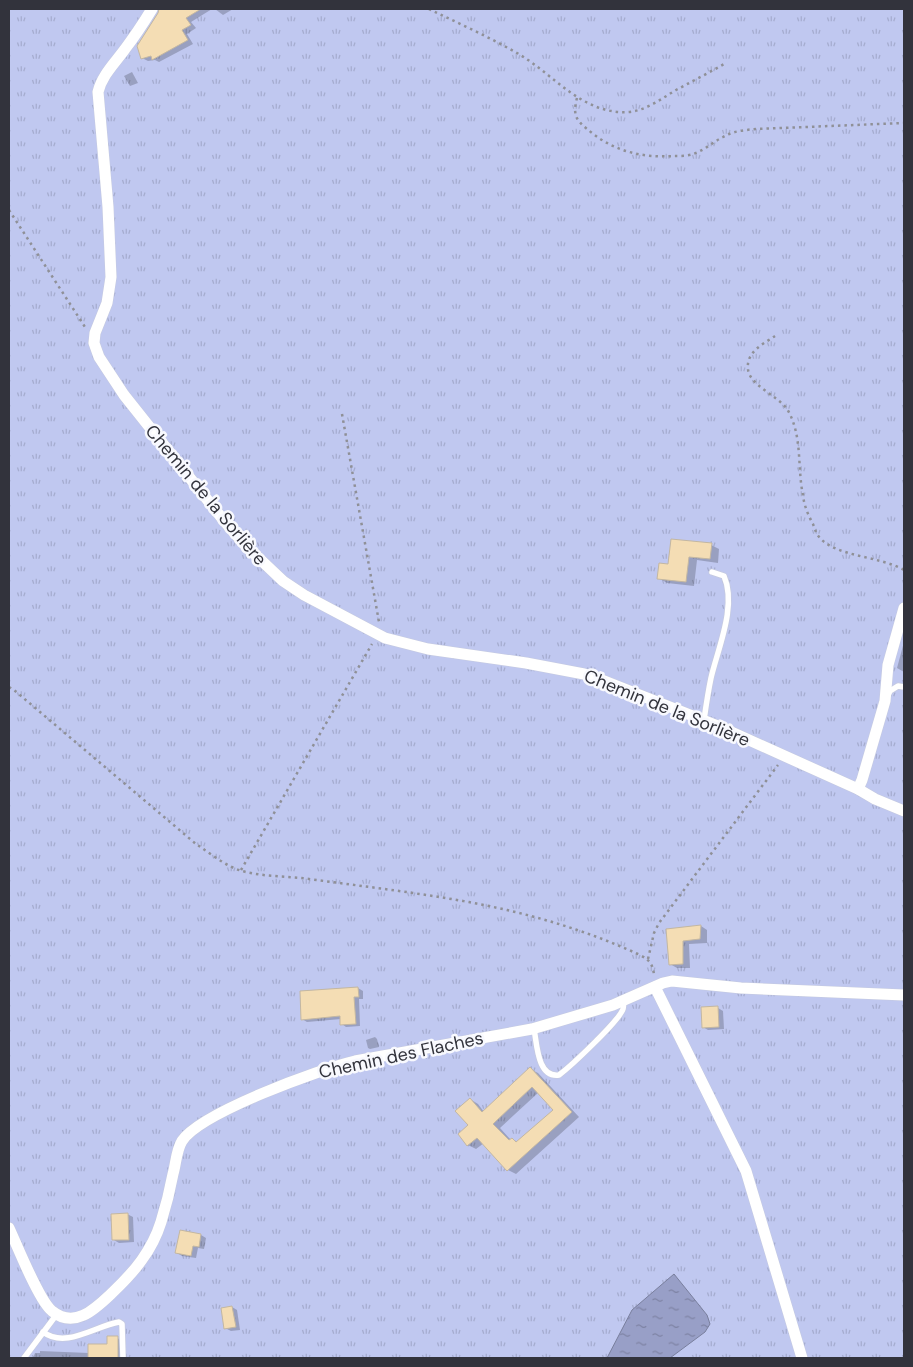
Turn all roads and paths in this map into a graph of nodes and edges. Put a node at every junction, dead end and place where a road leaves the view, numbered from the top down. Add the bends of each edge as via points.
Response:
1 (152, 9) edge
2 (429, 9) edge
3 (726, 63) dead end
4 (577, 98) junction
5 (904, 123) edge
6 (9, 210) edge
7 (95, 332) junction
8 (775, 336) dead end
9 (342, 414) dead end
10 (904, 570) edge
11 (712, 572) dead end
12 (904, 608) edge
13 (377, 635) junction
14 (9, 687) edge
15 (904, 687) edge
16 (885, 701) junction
17 (704, 720) junction
18 (781, 755) junction
19 (858, 789) junction
20 (904, 811) edge
21 (240, 870) junction
22 (648, 959) junction
23 (655, 987) junction
24 (904, 995) edge
25 (623, 1001) junction
26 (534, 1029) junction
27 (9, 1228) edge
28 (57, 1314) junction
29 (43, 1332) junction
30 (24, 1358) edge
31 (123, 1358) edge
32 (802, 1358) edge

1 - 7 street via 105,74 98,92 111,277 107,303
2 - 4 path via 517,53
3 - 4 path via 650,106 629,112 594,107
4 - 5 path via 574,111 579,123 598,138 623,151 653,157 692,155 739,131
6 - 7 path via 83,325
7 - 13 street, Chemin de la Sorlière via 94,343 99,356 124,395 245,545 297,591
8 - 10 path via 753,352 748,372 788,410 798,446 803,496 818,536 828,546 885,561
9 - 13 path via 377,606
11 - 17 lane via 724,576 729,600
12 - 16 street via 888,665
13 - 17 street, Chemin de la Sorlière via 428,649 584,674
13 - 21 path
14 - 21 path via 196,844
15 - 16 lane via 898,686 890,691
16 - 19 street
17 - 18 street, Chemin de la Sorlière
18 - 19 street, Chemin de la Sorlière
18 - 22 path via 776,768 659,922
19 - 20 street, Chemin de la Sorlière
21 - 22 path via 265,876 319,880 464,901 576,929
22 - 23 path via 653,966
23 - 24 street, Chemin des Flaches via 672,981 740,988
23 - 25 street, Chemin des Flaches
23 - 32 street via 746,1171
25 - 26 street, Chemin des Flaches
25 - 26 lane via 622,1011 611,1025 559,1075 550,1074 544,1068
26 - 28 street, Chemin des Flaches via 334,1066 248,1100 194,1129 182,1142 160,1223 134,1272 86,1315 74,1319
27 - 28 street via 43,1300
28 - 29 lane
29 - 30 lane
29 - 31 lane via 52,1337 71,1337 119,1322 123,1329

